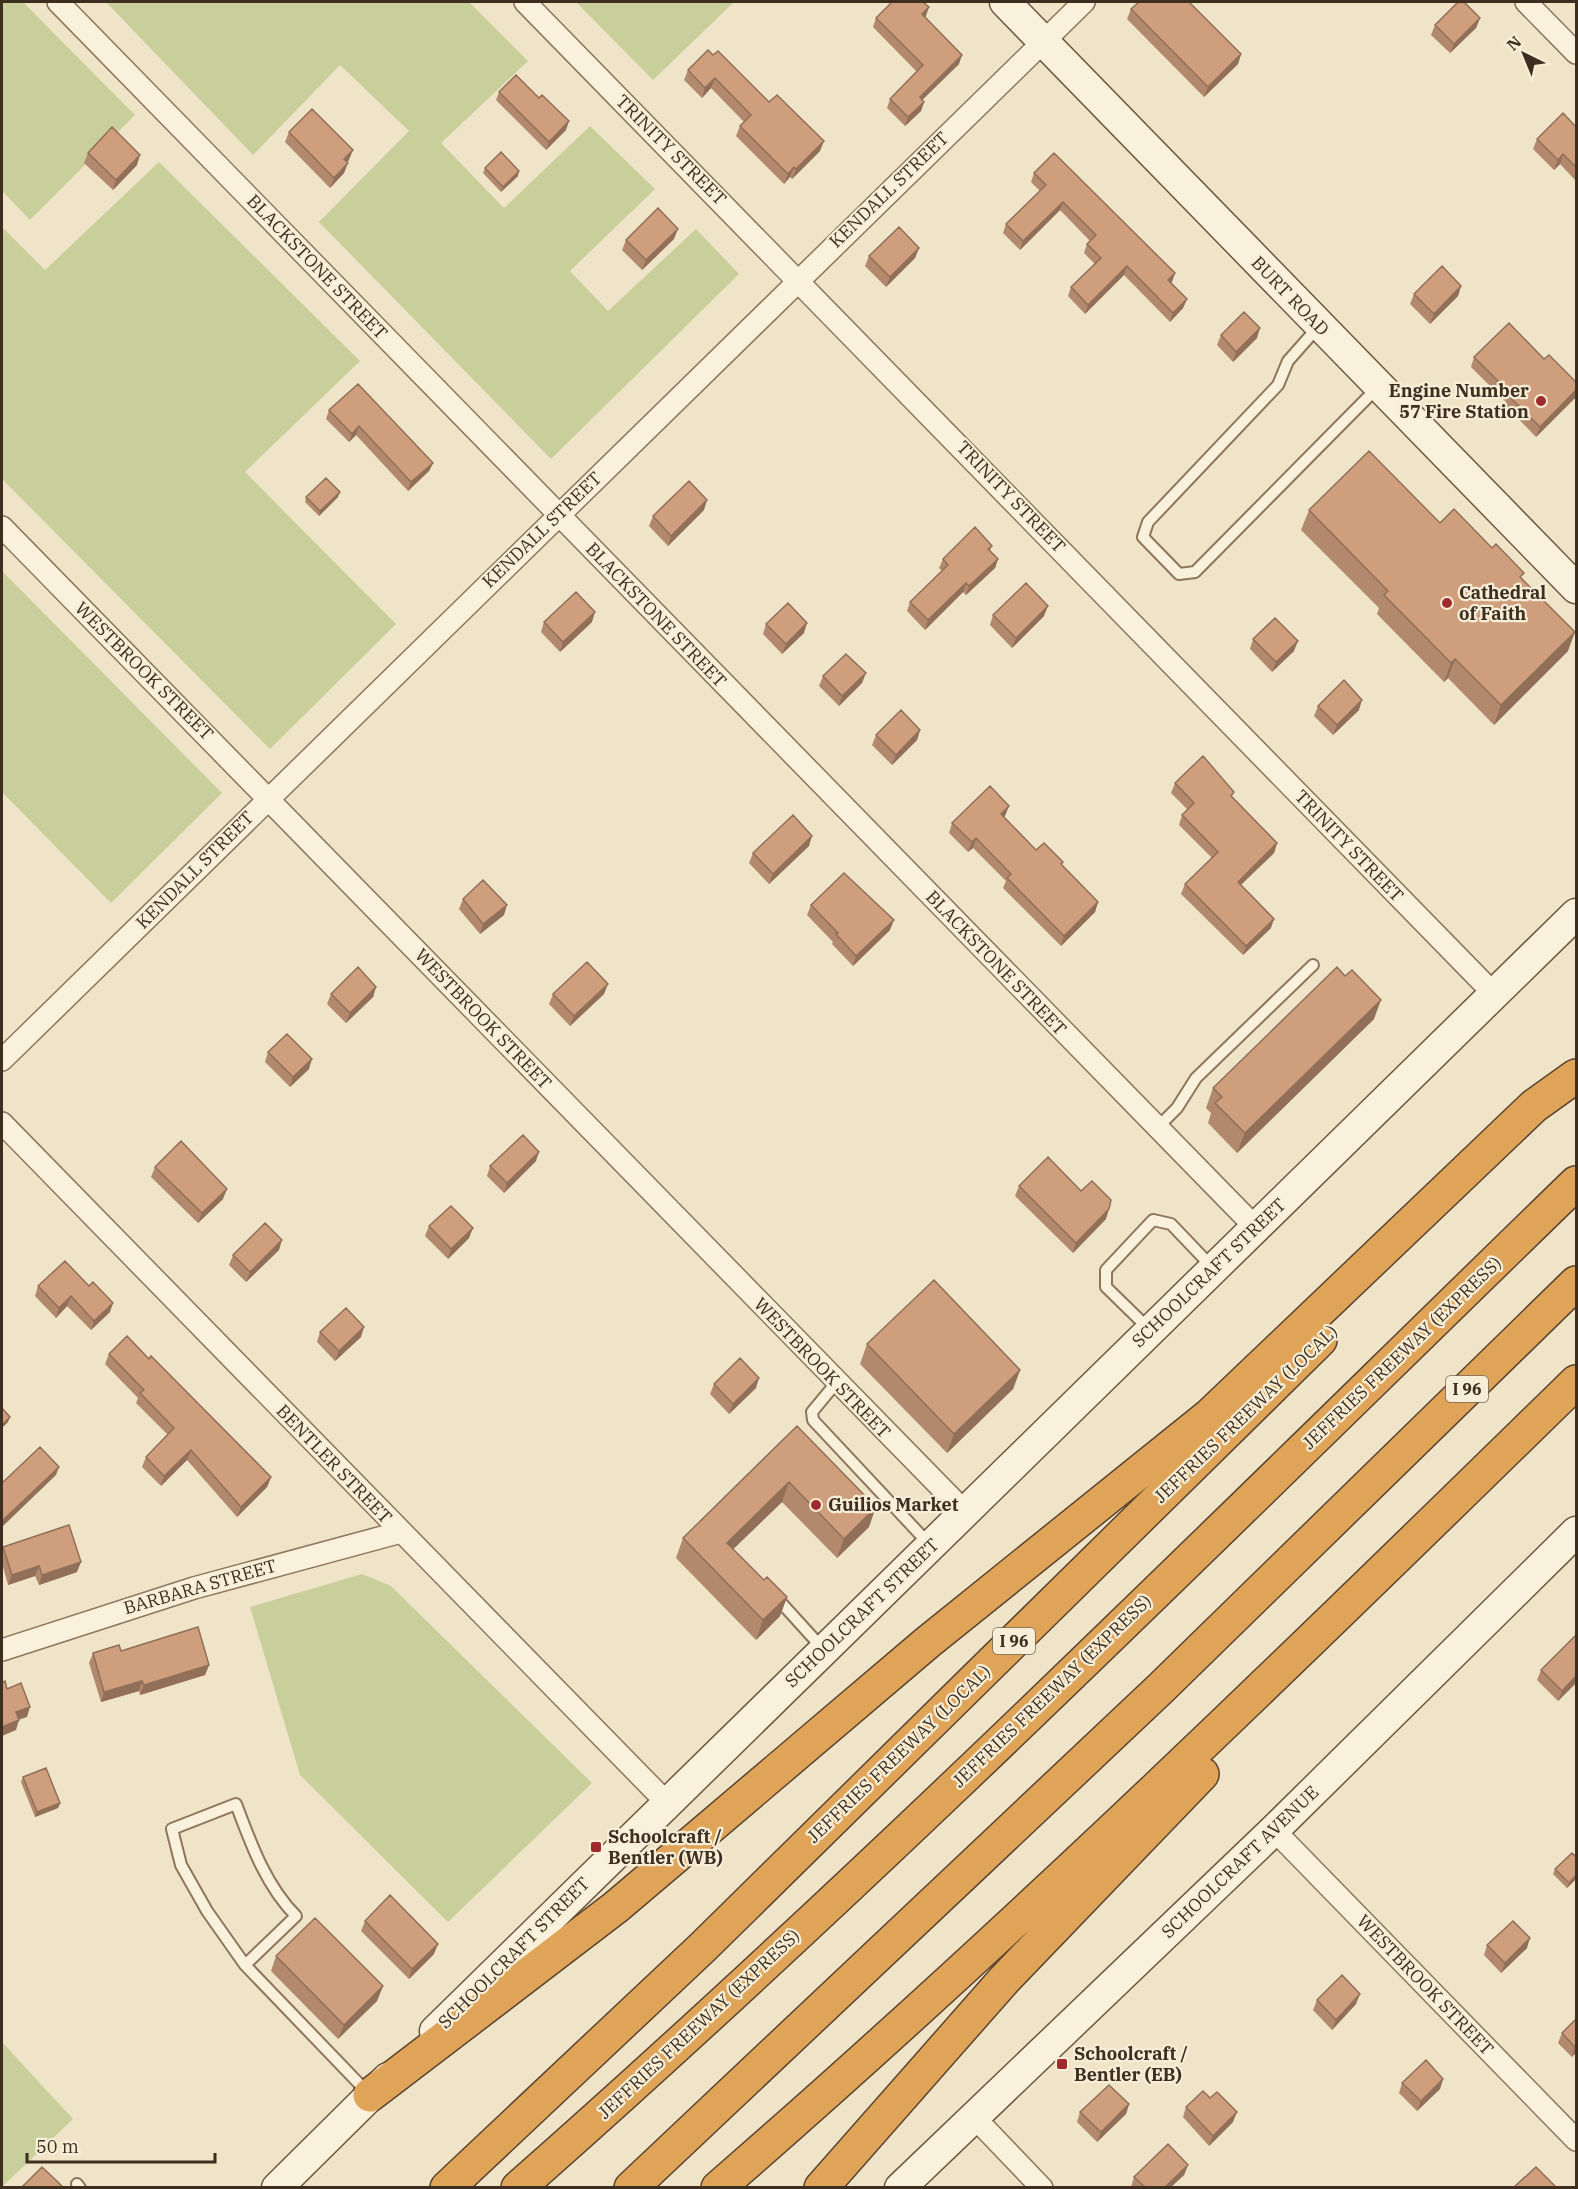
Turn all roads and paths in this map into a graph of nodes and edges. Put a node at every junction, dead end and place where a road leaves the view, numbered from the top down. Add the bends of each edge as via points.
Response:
1 (58, 2) edge
2 (525, 2) edge
3 (1005, 2) edge
4 (1084, 2) edge
5 (1526, 2) edge
6 (1044, 41) junction
7 (1576, 53) edge
8 (798, 279) junction
9 (1319, 326) junction
10 (1378, 387) junction
11 (558, 515) junction
12 (2, 527) edge
13 (1576, 588) edge
14 (268, 798) junction
15 (1576, 914) edge
16 (1313, 965) dead end
17 (1494, 994) junction
18 (2, 1060) edge
19 (1576, 1076) edge
20 (1576, 1089) edge
21 (2, 1123) edge
22 (1157, 1128) junction
23 (1576, 1183) edge
24 (1256, 1228) junction
25 (1214, 1269) junction
26 (1576, 1283) edge
27 (1150, 1331) junction
28 (1576, 1382) edge
29 (836, 1383) junction
30 (965, 1512) junction
31 (401, 1532) junction
32 (1573, 1543) edge
33 (930, 1546) junction
34 (1401, 1553) junction
35 (768, 1588) edge
36 (2, 1650) edge
37 (824, 1650) junction
38 (667, 1803) junction
39 (1274, 1830) junction
40 (245, 1965) junction
41 (370, 2095) junction
42 (975, 2118) junction
43 (1576, 2140) edge
44 (277, 2187) edge
45 (447, 2187) edge
46 (518, 2187) edge
47 (631, 2187) edge
48 (718, 2187) edge
49 (821, 2187) edge
50 (900, 2187) edge
51 (1042, 2187) edge

1 - 11 street, BLACKSTONE STREET
2 - 8 street, TRINITY STREET
3 - 6 main road, BURT ROAD
4 - 6 street, KENDALL STREET
5 - 7 street
6 - 8 street, KENDALL STREET
6 - 9 main road, BURT ROAD
8 - 11 street, KENDALL STREET
8 - 17 street, TRINITY STREET
9 - 10 main road, BURT ROAD
9 - 10 lane via 1288,361 1278,385 1148,522 1143,537 1179,574 1195,572
10 - 13 main road, BURT ROAD
11 - 14 street, KENDALL STREET
11 - 22 street, BLACKSTONE STREET
12 - 14 street, WESTBROOK STREET
14 - 18 street, KENDALL STREET
14 - 29 street, WESTBROOK STREET
15 - 17 main road, SCHOOLCRAFT STREET
16 - 22 lane via 1196,1078 1177,1108
17 - 24 main road, SCHOOLCRAFT STREET
19 - 41 highway via 1534,1106 1210,1415 928,1642 616,1907
20 - 45 highway, JEFFRIES FREEWAY (LOCAL) / I 96 via 703,1947
21 - 31 street, BENTLER STREET
22 - 24 street, BLACKSTONE STREET
23 - 46 highway, JEFFRIES FREEWAY (EXPRESS) via 1006,1737 676,2048
24 - 25 main road, SCHOOLCRAFT STREET
25 - 27 main road, SCHOOLCRAFT STREET
25 - 27 lane via 1171,1224 1153,1220 1106,1270 1106,1287
26 - 47 highway, I 96 via 1161,1688
27 - 30 main road, SCHOOLCRAFT STREET
28 - 34 highway
29 - 30 street, WESTBROOK STREET
29 - 33 lane via 812,1412 813,1420
30 - 33 main road, SCHOOLCRAFT STREET
31 - 36 street, BARBARA STREET via 184,1591
31 - 38 street, BENTLER STREET
32 - 39 main road, SCHOOLCRAFT AVENUE
33 - 37 main road, SCHOOLCRAFT STREET
34 - 48 highway via 1254,1697 910,2019
34 - 49 highway via 1286,1686 1004,1980
35 - 37 lane
37 - 38 main road, SCHOOLCRAFT STREET
38 - 41 main road, SCHOOLCRAFT STREET
39 - 42 main road, SCHOOLCRAFT AVENUE
39 - 43 street, WESTBROOK STREET
40 - 40 lane via 181,1865 172,1829 236,1804 255,1854 282,1902 296,1916
40 - 41 lane
41 - 44 main road, SCHOOLCRAFT STREET
42 - 50 main road, SCHOOLCRAFT AVENUE
42 - 51 street

